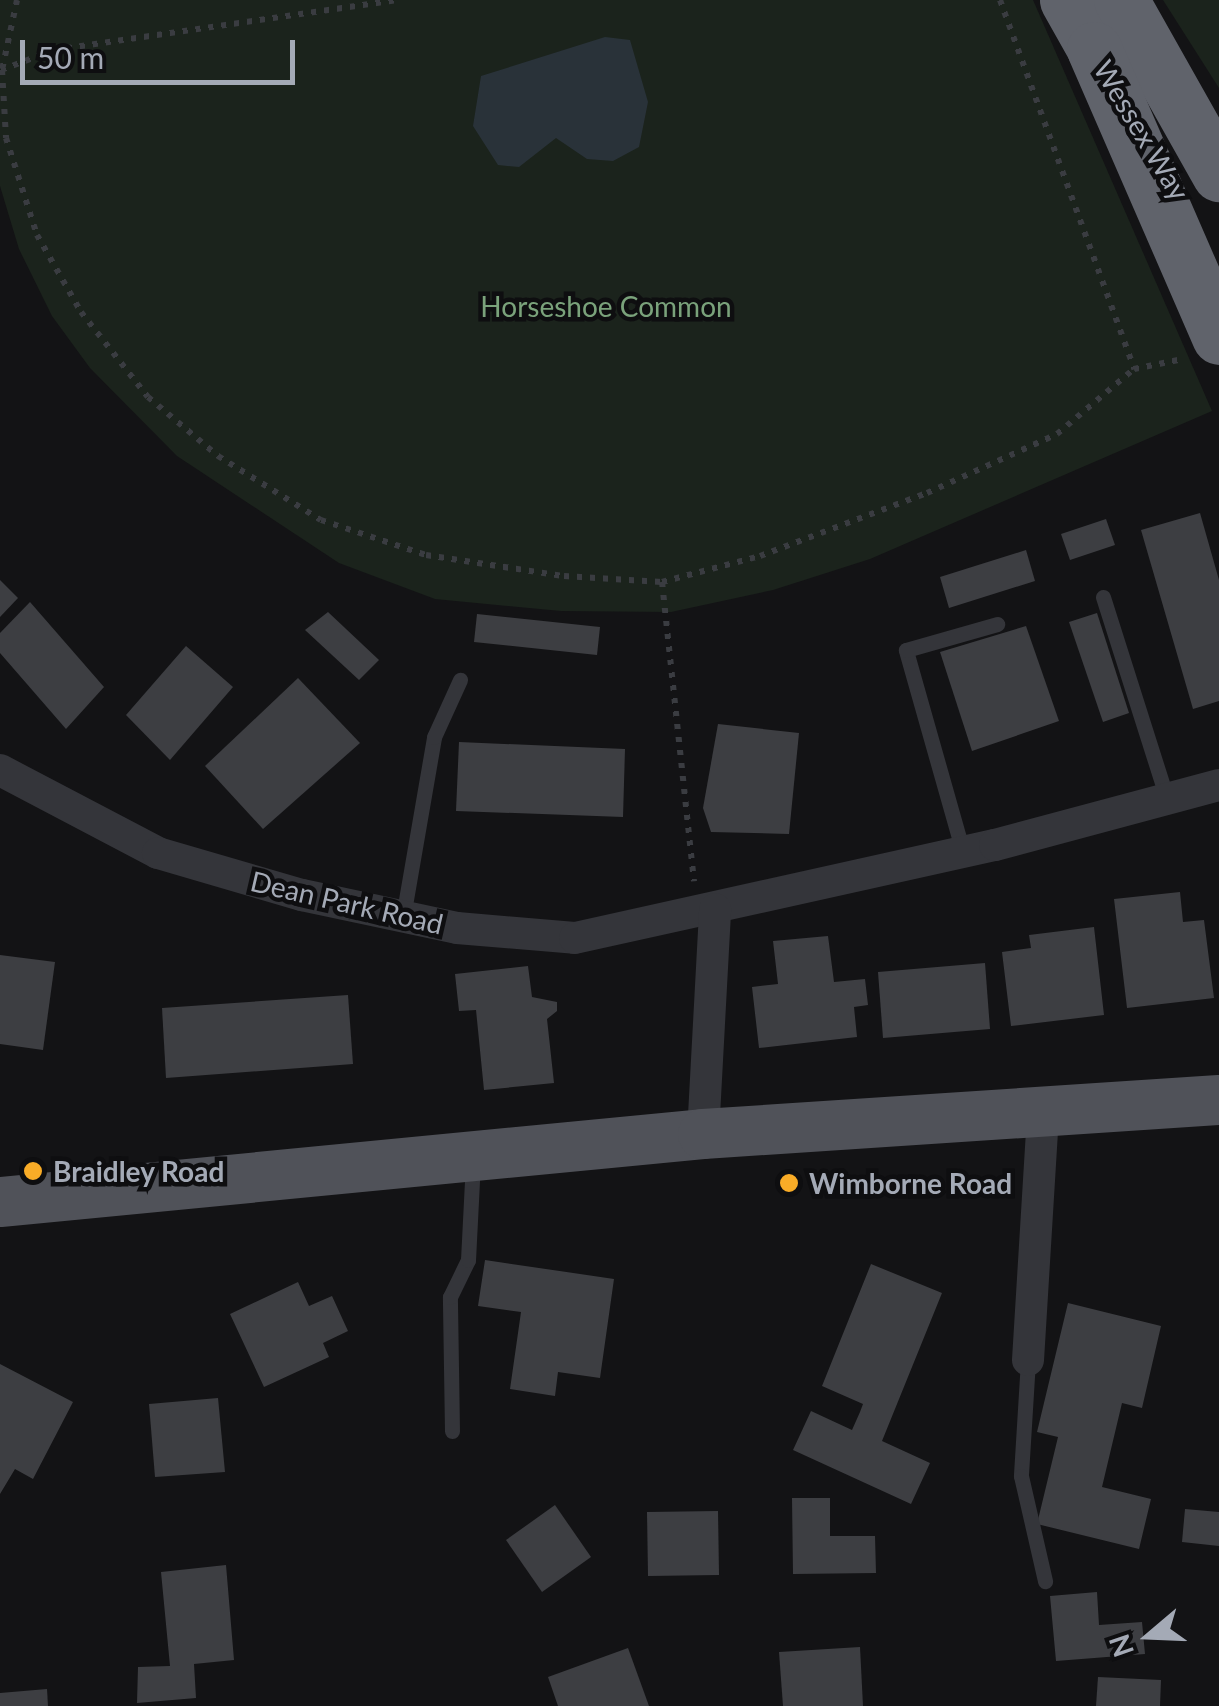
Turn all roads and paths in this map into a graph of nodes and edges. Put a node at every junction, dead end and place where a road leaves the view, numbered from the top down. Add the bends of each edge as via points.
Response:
1 (17, 0) edge
2 (398, 0) edge
3 (1000, 0) edge
4 (1067, 0) edge
5 (1121, 0) edge
6 (1094, 50) junction
7 (1, 70) edge
8 (1176, 101) junction
9 (1219, 152) edge
10 (1219, 174) edge
11 (1219, 260) edge
12 (1203, 348) edge
13 (1134, 369) junction
14 (662, 582) junction
15 (1103, 597) dead end
16 (997, 624) dead end
17 (460, 680) dead end
18 (0, 770) edge
19 (1219, 785) edge
20 (1166, 799) junction
21 (963, 852) junction
22 (706, 910) junction
23 (402, 917) junction
24 (1219, 1100) edge
25 (1043, 1114) junction
26 (703, 1134) junction
27 (473, 1157) junction
28 (0, 1202) edge
29 (1028, 1360) joint
30 (452, 1431) dead end
31 (1044, 1581) dead end

1 - 7 path
2 - 7 path via 54,50
3 - 13 path
4 - 6 highway, Wessex Way
5 - 8 highway, Wessex Way
6 - 11 highway, Wessex Way
6 - 12 highway
7 - 14 path via 6,138 46,251 81,312 148,397 218,456 321,520 426,556
8 - 9 highway
8 - 10 highway, Wessex Way
12 - 13 path
13 - 14 path via 1057,434 927,493 760,556
14 - 22 path
15 - 20 lane
16 - 21 lane via 906,650
17 - 23 lane via 434,737
18 - 23 street, Dean Park Road via 158,853
19 - 20 street, Dean Park Road
20 - 21 street, Dean Park Road
21 - 22 street, Dean Park Road
22 - 23 street, Dean Park Road via 575,938
22 - 26 street
24 - 25 main road
25 - 26 main road
25 - 29 street
26 - 27 main road
27 - 28 main road
27 - 30 lane via 468,1260 450,1296
29 - 31 lane via 1022,1476

